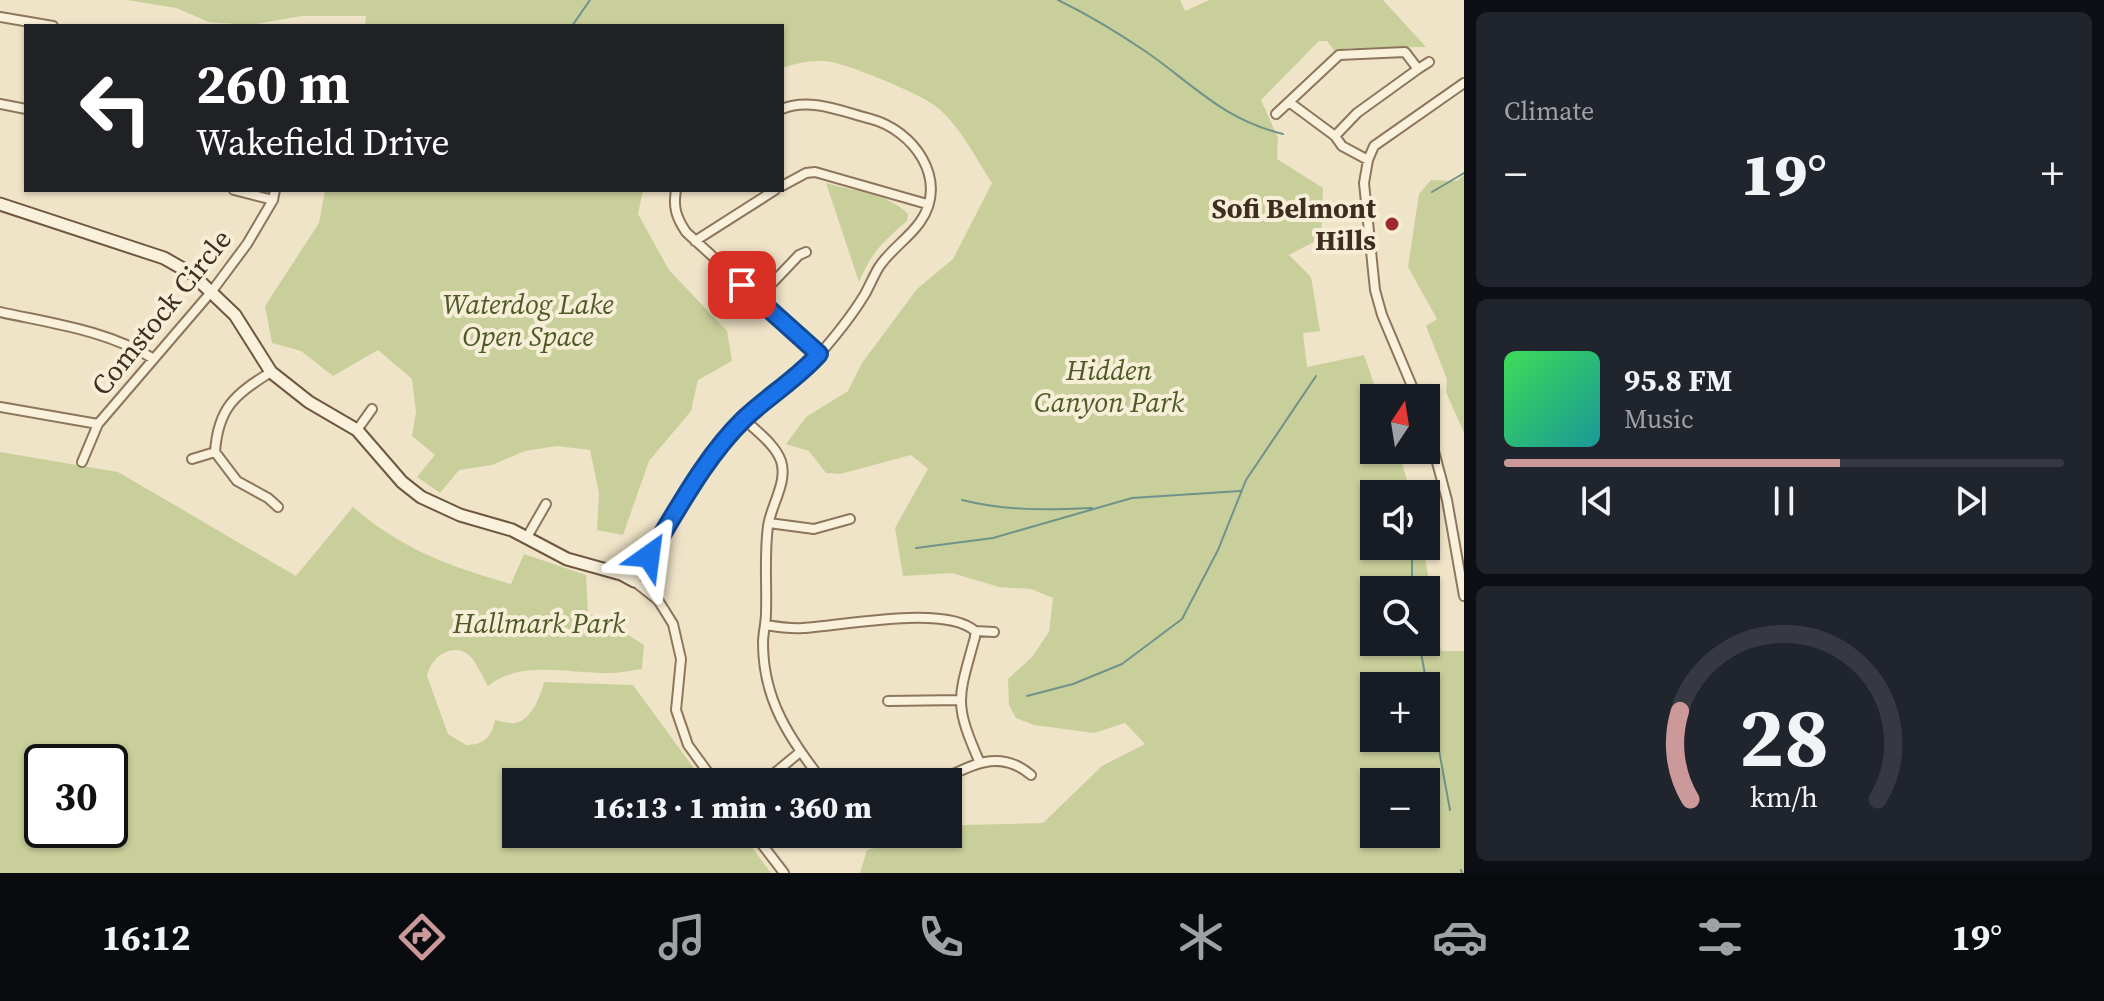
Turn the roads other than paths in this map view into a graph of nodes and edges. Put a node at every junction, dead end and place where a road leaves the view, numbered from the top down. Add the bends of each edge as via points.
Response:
1 (0, 17) edge
2 (41, 24) edge
3 (1429, 62) dead end
4 (1418, 69) junction
5 (1464, 83) edge
6 (1289, 102) junction
7 (0, 104) edge
8 (784, 108) edge
9 (24, 109) edge
10 (1276, 114) dead end
11 (1335, 136) junction
12 (1368, 160) junction
13 (784, 185) edge
14 (250, 192) edge
15 (676, 192) edge
16 (772, 192) edge
17 (274, 195) edge
18 (0, 204) edge
19 (927, 204) junction
20 (695, 241) junction
21 (806, 252) dead end
22 (212, 291) junction
23 (758, 298) junction
24 (0, 312) edge
25 (819, 354) junction
26 (154, 359) junction
27 (271, 372) junction
28 (1411, 384) edge
29 (0, 407) edge
30 (372, 409) dead end
31 (744, 419) junction
32 (98, 424) junction
33 (357, 430) junction
34 (215, 452) junction
35 (192, 459) dead end
36 (82, 462) dead end
37 (1437, 464) edge
38 (546, 504) dead end
39 (278, 507) dead end
40 (850, 519) dead end
41 (769, 523) junction
42 (527, 537) junction
43 (634, 581) junction
44 (1464, 596) edge
45 (766, 625) junction
46 (975, 631) junction
47 (994, 632) dead end
48 (960, 700) junction
49 (888, 701) dead end
50 (800, 752) junction
51 (980, 763) junction
52 (705, 768) edge
53 (781, 768) edge
54 (812, 768) edge
55 (962, 771) edge
56 (1031, 775) dead end
57 (765, 848) edge
58 (784, 873) edge

1 - 2 street
3 - 4 street
4 - 6 street via 1405,52 1346,53
4 - 11 street via 1357,113
5 - 12 street via 1374,146
6 - 10 street
6 - 11 street
7 - 9 street
8 - 19 street via 817,105 896,128 923,159
11 - 12 street
12 - 28 street via 1364,183 1375,290
13 - 19 street via 815,172
14 - 17 street
15 - 20 street via 677,218
16 - 20 street
17 - 22 street, Comstock Circle
18 - 22 street via 164,258
19 - 25 street via 920,222 880,266
20 - 23 street
21 - 23 street
22 - 26 street, Comstock Circle
22 - 27 street via 235,315
23 - 25 street
24 - 26 street via 100,334
25 - 31 street
26 - 32 street, Comstock Circle
27 - 33 street
27 - 34 street via 241,390 223,412
29 - 32 street
30 - 33 street
31 - 41 street via 782,464
31 - 43 street via 701,473
32 - 36 street, Comstock Circle
33 - 42 street via 421,497
34 - 35 street
34 - 39 street via 237,481
37 - 44 street
38 - 42 street
40 - 41 street via 814,529
41 - 45 street
42 - 43 street via 567,559
43 - 52 street via 658,600 673,624 681,659 676,710 688,745
45 - 46 street via 798,629 924,619 959,622
45 - 50 street via 763,645 770,695
46 - 47 street
46 - 48 street
48 - 49 street
48 - 51 street via 965,729
50 - 53 street
50 - 54 street
51 - 55 street
51 - 56 street via 1003,761
57 - 58 street

